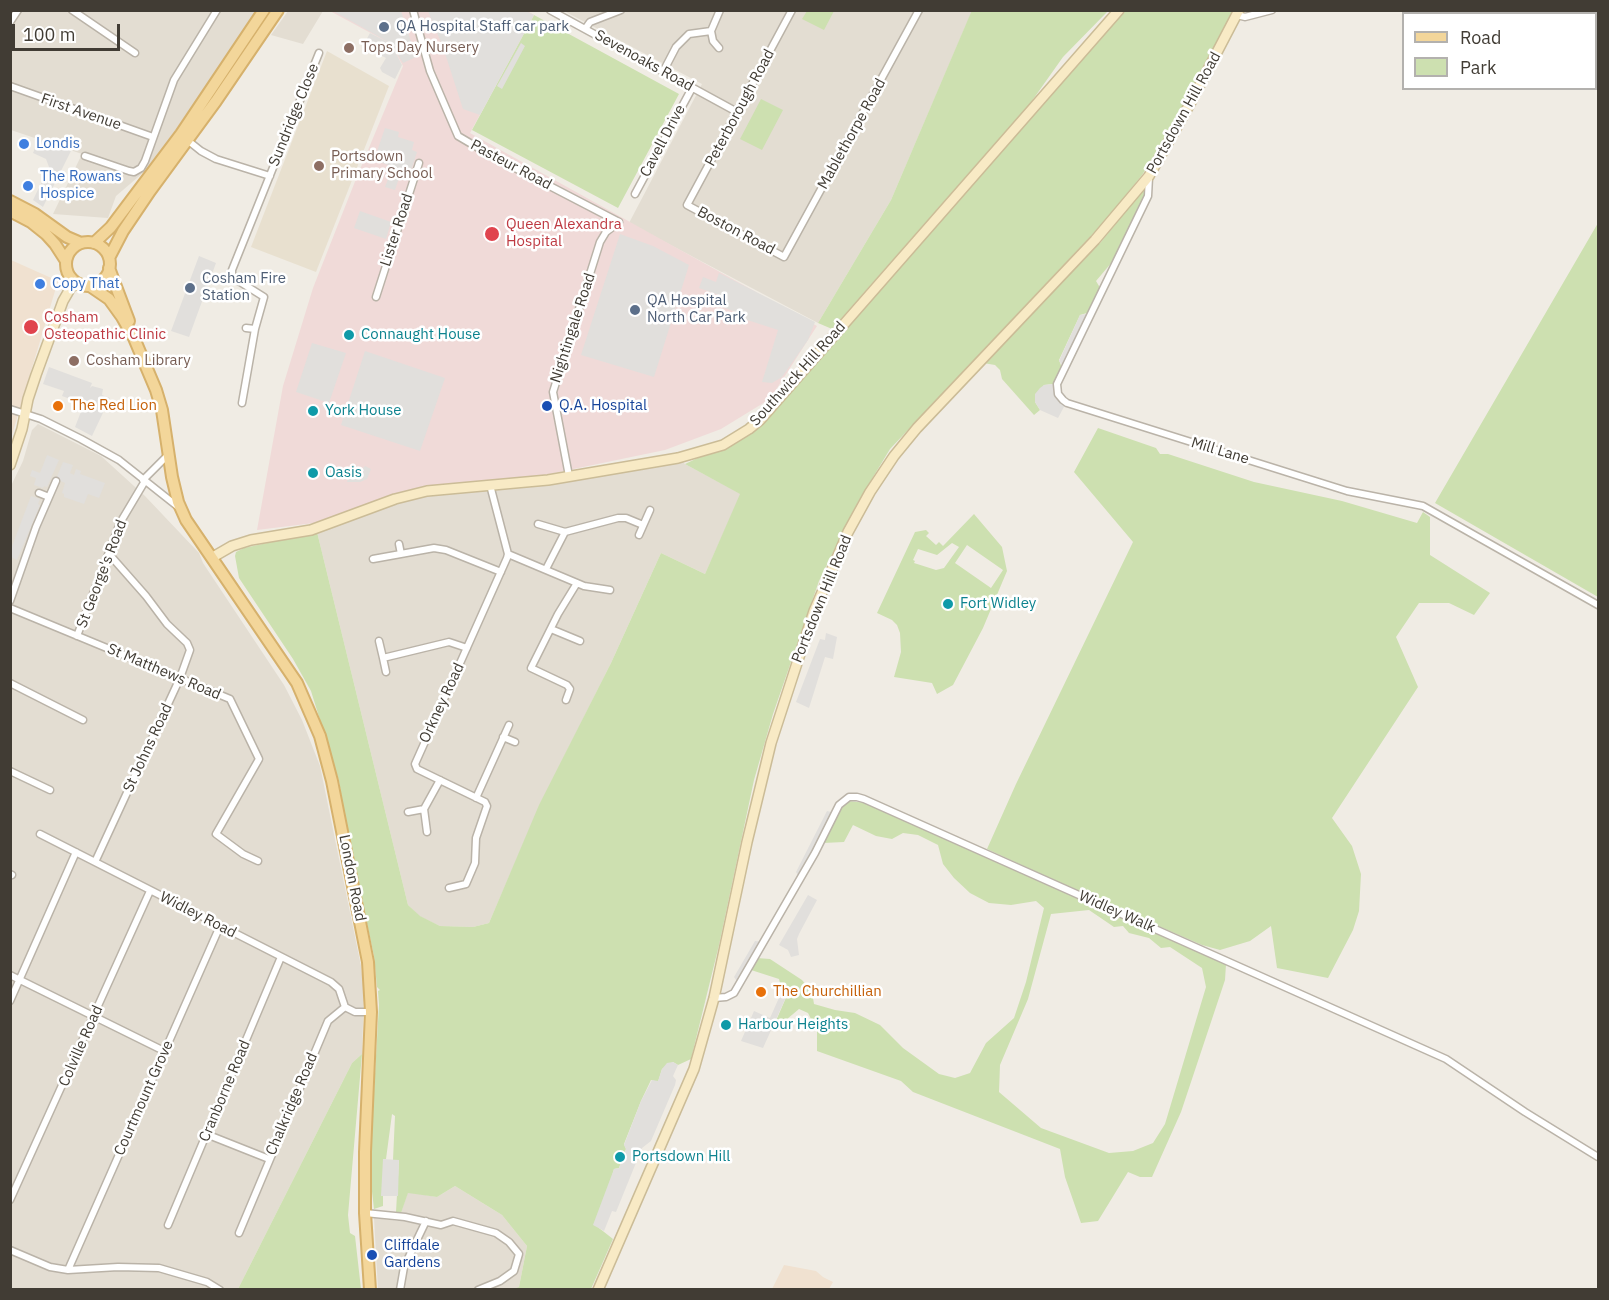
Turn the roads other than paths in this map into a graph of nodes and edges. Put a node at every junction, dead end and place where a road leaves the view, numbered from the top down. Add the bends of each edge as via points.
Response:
1 (18, 10) edge
2 (72, 10) edge
3 (217, 10) edge
4 (264, 10) edge
5 (278, 10) edge
6 (413, 10) edge
7 (550, 10) edge
8 (621, 10) edge
9 (720, 10) edge
10 (792, 10) edge
11 (919, 10) edge
12 (1119, 10) edge
13 (1272, 10) edge
14 (558, 12) edge
15 (1238, 13) edge
16 (10, 22) edge
17 (585, 28) junction
18 (711, 31) junction
19 (719, 48) dead end
20 (135, 53) dead end
21 (319, 53) dead end
22 (663, 72) junction
23 (10, 86) edge
24 (692, 88) junction
25 (737, 112) junction
26 (184, 137) junction
27 (153, 138) junction
28 (85, 156) dead end
29 (419, 164) dead end
30 (270, 176) junction
31 (1149, 176) junction
32 (635, 194) dead end
33 (10, 201) edge
34 (687, 205) joint
35 (10, 211) edge
36 (619, 222) joint
37 (81, 243) junction
38 (94, 243) junction
39 (784, 258) joint
40 (66, 261) junction
41 (109, 263) junction
42 (74, 282) junction
43 (90, 286) junction
44 (376, 297) dead end
45 (246, 328) dead end
46 (255, 329) junction
47 (134, 338) junction
48 (242, 403) dead end
49 (10, 410) edge
50 (25, 413) junction
51 (169, 454) junction
52 (10, 465) edge
53 (569, 476) junction
54 (56, 481) dead end
55 (144, 481) junction
56 (490, 485) junction
57 (39, 493) dead end
58 (49, 497) junction
59 (181, 509) junction
60 (650, 510) dead end
61 (538, 524) dead end
62 (643, 525) junction
63 (565, 532) junction
64 (639, 536) dead end
65 (399, 544) dead end
66 (109, 554) junction
67 (401, 554) junction
68 (508, 554) junction
69 (213, 557) junction
70 (373, 560) dead end
71 (546, 569) junction
72 (501, 572) junction
73 (577, 583) junction
74 (610, 590) dead end
75 (10, 601) edge
76 (1599, 605) edge
77 (10, 608) edge
78 (550, 629) junction
79 (77, 636) junction
80 (379, 640) dead end
81 (580, 641) dead end
82 (467, 648) junction
83 (383, 658) junction
84 (386, 672) dead end
85 (180, 678) junction
86 (10, 682) edge
87 (567, 700) dead end
88 (83, 720) dead end
89 (508, 725) dead end
90 (503, 737) junction
91 (516, 742) dead end
92 (10, 771) edge
93 (440, 780) junction
94 (50, 790) dead end
95 (476, 798) junction
96 (424, 809) junction
97 (408, 812) dead end
98 (426, 832) dead end
99 (40, 834) dead end
100 (76, 852) junction
101 (258, 861) dead end
102 (95, 862) junction
103 (449, 888) dead end
104 (150, 891) junction
105 (220, 926) junction
106 (281, 957) junction
107 (10, 975) edge
108 (20, 980) junction
109 (714, 998) junction
110 (10, 1001) edge
111 (345, 1007) junction
112 (370, 1012) junction
113 (95, 1016) junction
114 (164, 1051) junction
115 (206, 1134) junction
116 (1599, 1157) edge
117 (269, 1159) junction
118 (10, 1200) edge
119 (365, 1213) junction
120 (426, 1221) junction
121 (168, 1225) dead end
122 (238, 1233) dead end
123 (10, 1250) edge
124 (68, 1270) junction
125 (220, 1290) edge
126 (370, 1290) edge
127 (400, 1290) edge
128 (478, 1290) edge
129 (598, 1290) edge

1 - 16 street
2 - 20 street
3 - 27 street via 174,80
4 - 26 main road
5 - 26 main road
6 - 36 street, Pasteur Road via 433,78 458,136
7 - 14 street, Sevenoaks Road
8 - 17 street via 590,22
9 - 18 street
10 - 25 street, Peterborough Road
11 - 39 street, Mablethorpe Road
12 - 53 main road, Southwick Hill Road via 760,420 723,445 689,455
13 - 15 street via 1245,17
14 - 17 street, Sevenoaks Road
15 - 31 main road, Portsdown Hill Road
17 - 22 street, Sevenoaks Road
18 - 19 street
18 - 22 street via 689,34 676,47
21 - 30 street, Sundridge Close
22 - 24 street, Sevenoaks Road
23 - 27 street, First Avenue
24 - 25 street, Sevenoaks Road
24 - 32 street, Cavell Drive
25 - 34 street, Peterborough Road
26 - 30 street, Sundridge Close via 216,159
26 - 38 main road
26 - 41 main road via 123,231
27 - 28 street via 145,162 134,172
29 - 44 street, Lister Road
30 - 46 street, Sundridge Close via 232,270 232,277 264,297
31 - 76 street, Mill Lane via 1148,196 1057,384 1062,400 1347,491 1423,506
31 - 109 main road, Portsdown Hill Road via 1095,240 917,428 870,492 848,532 814,610 771,743
33 - 37 main road
34 - 39 street, Boston Road
35 - 40 main road via 46,234
36 - 53 street, Nightingale Road via 600,243 553,392
37 - 38 main road
37 - 40 main road via 71,250
38 - 41 main road
40 - 42 main road
41 - 43 main road via 104,278
41 - 47 main road
42 - 43 main road
42 - 50 main road via 58,314
43 - 47 main road via 110,299
45 - 46 street
46 - 48 street
47 - 51 main road, London Road via 162,410
49 - 50 street
50 - 52 main road
50 - 55 street via 118,460
51 - 55 street, St George's Road
51 - 59 main road, London Road
53 - 56 main road, Southwick Hill Road
54 - 58 street
55 - 59 street
55 - 66 street, St George's Road via 120,523
56 - 68 street
56 - 69 main road, Southwick Hill Road via 427,491 395,499 311,530 232,546
57 - 58 street
58 - 75 street
59 - 69 main road, London Road
60 - 62 street
61 - 63 street
62 - 63 street via 618,518
62 - 64 street
63 - 71 street
65 - 67 street
66 - 79 street, St George's Road
66 - 85 street, St Johns Road via 190,646
67 - 70 street
67 - 72 street via 434,548 446,550
68 - 71 street
68 - 72 street, Orkney Road
69 - 112 main road, London Road via 297,683 320,736 360,915 368,962
71 - 73 street
72 - 82 street, Orkney Road
73 - 74 street
73 - 78 street
77 - 79 street, St Matthews Road
78 - 81 street
78 - 87 street via 531,669 567,685
79 - 85 street, St Matthews Road
80 - 83 street
82 - 83 street via 449,642
82 - 93 street, Orkney Road via 416,759 417,769
83 - 84 street
85 - 101 street, St Matthews Road via 230,699 259,759 216,834
85 - 102 street, St Johns Road
86 - 88 street
89 - 90 street
90 - 91 street
90 - 95 street
92 - 94 street
93 - 95 street, Orkney Road
93 - 96 street
95 - 103 street via 487,806 476,838 476,863 469,887
96 - 97 street
96 - 98 street
99 - 100 street, Widley Road
100 - 102 street, Widley Road
100 - 108 street
102 - 104 street, Widley Road
104 - 105 street, Widley Road
104 - 113 street, Colville Road
105 - 106 street, Widley Road
105 - 114 street, Courtmount Grove
106 - 111 street, Widley Road via 331,982 339,989
106 - 115 street, Cranborne Road
107 - 108 street
108 - 110 street
108 - 113 street
109 - 116 street, Widley Walk via 734,993 839,805 849,797 857,797 1446,1059
109 - 129 main road, Portsdown Hill Road via 682,1098
111 - 112 street
111 - 117 street, Chalkridge Road via 328,1022
112 - 119 main road, London Road
113 - 114 street
113 - 118 street, Colville Road
114 - 124 street, Courtmount Grove
115 - 117 street
115 - 121 street, Cranborne Road
117 - 122 street, Chalkridge Road
119 - 120 street
119 - 126 main road, London Road
120 - 127 street via 404,1267
120 - 128 street via 441,1225 453,1221 496,1233 519,1254 511,1275
123 - 124 street via 50,1267
124 - 125 street via 159,1268 207,1282

